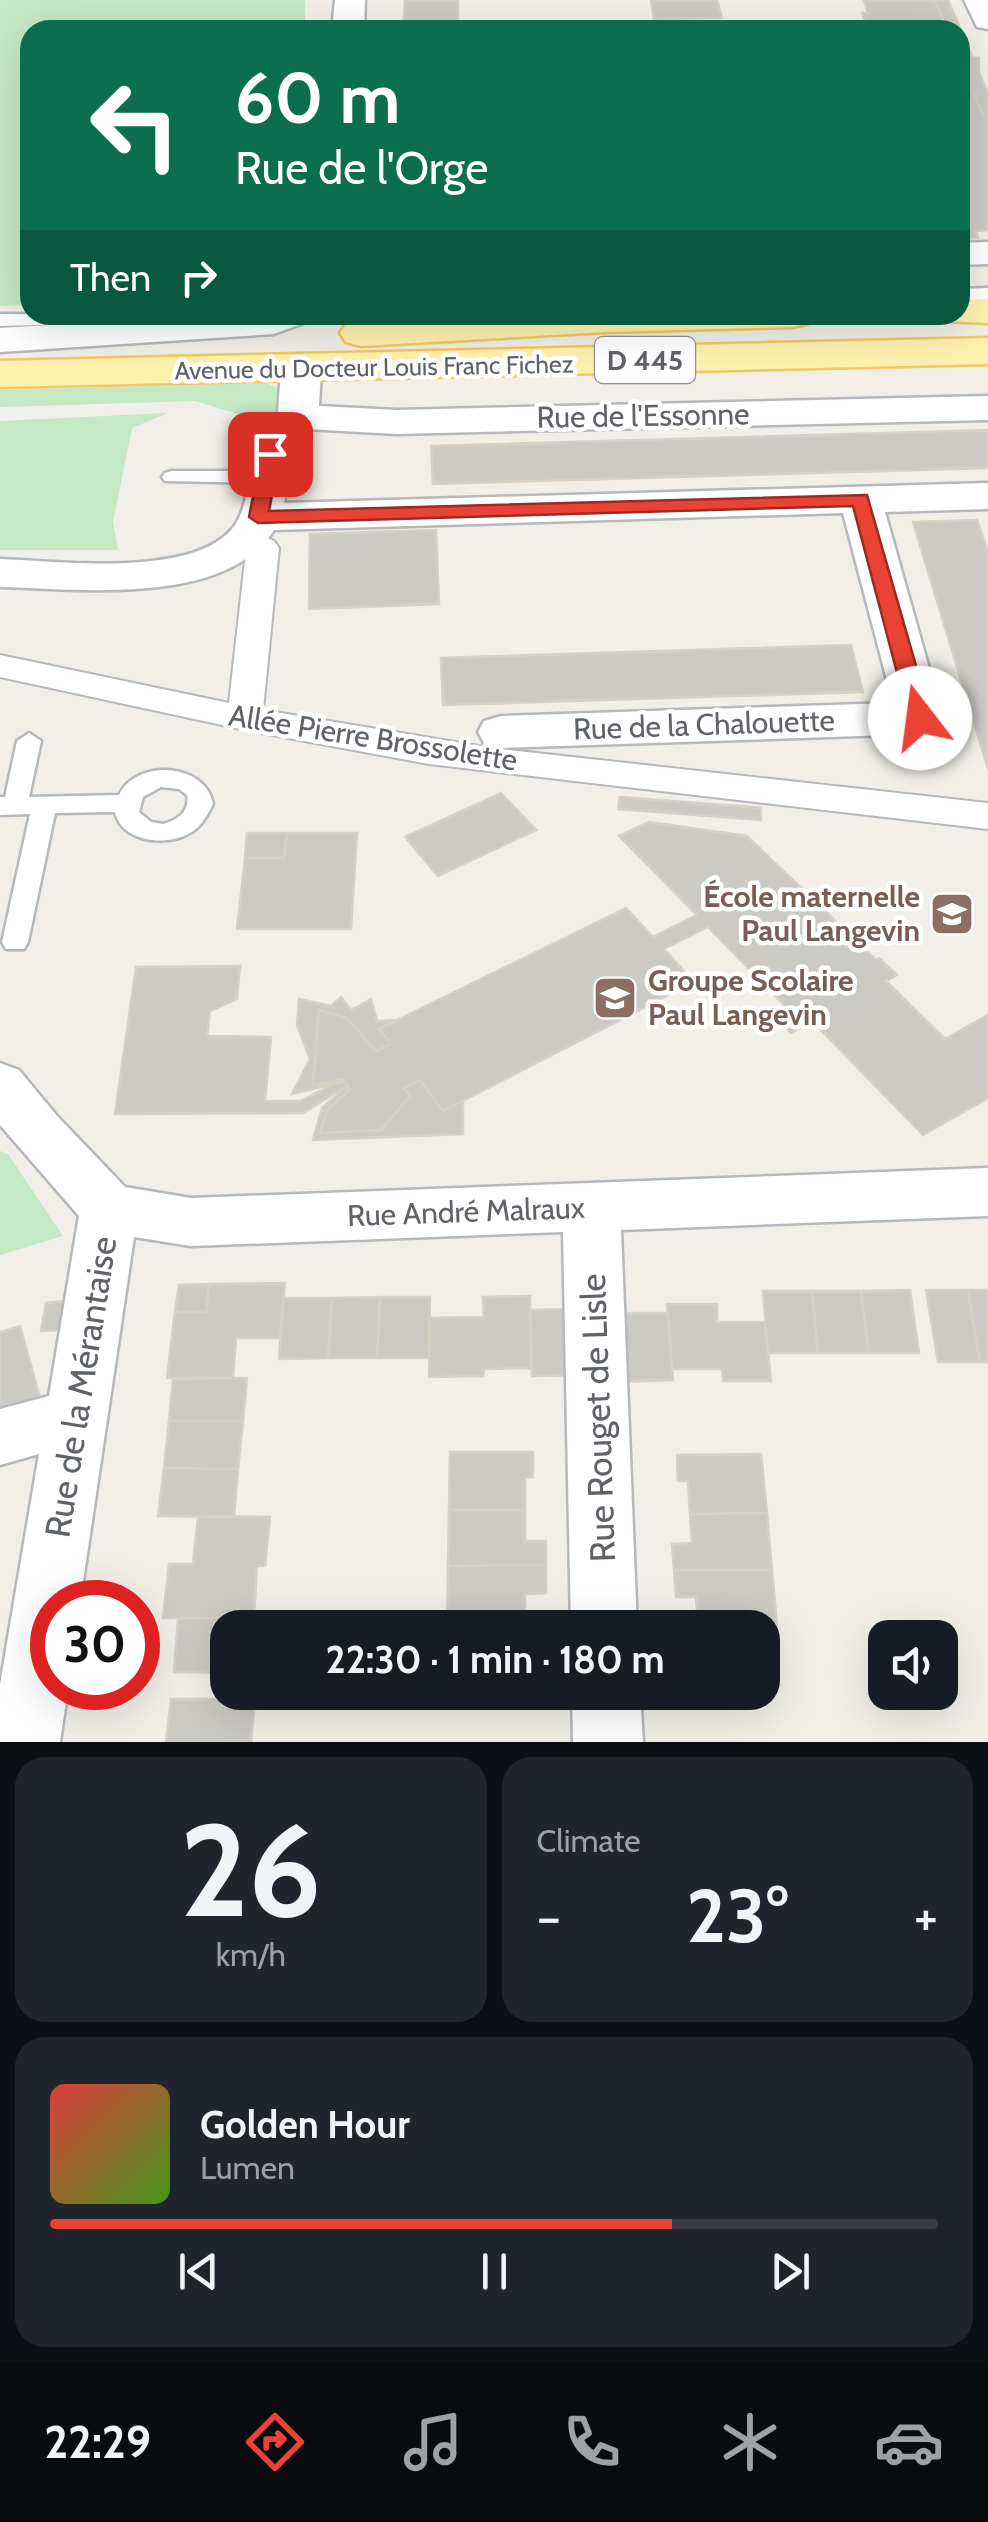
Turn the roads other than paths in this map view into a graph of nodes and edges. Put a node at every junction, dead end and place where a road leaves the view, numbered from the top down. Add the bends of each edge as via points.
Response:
1 (979, 0) edge
2 (988, 20) edge
3 (244, 325) edge
4 (502, 325) edge
5 (988, 336) edge
6 (0, 341) edge
7 (988, 351) edge
8 (724, 358) junction
9 (302, 370) junction
10 (0, 374) edge
11 (988, 408) edge
12 (298, 418) junction
13 (172, 477) dead end
14 (988, 496) edge
15 (861, 500) junction
16 (248, 522) junction
17 (0, 573) edge
18 (0, 666) edge
19 (245, 718) junction
20 (501, 732) dead end
21 (29, 741) dead end
22 (126, 803) dead end
23 (44, 806) junction
24 (8, 807) edge
25 (988, 816) edge
26 (15, 942) dead end
27 (0, 1086) edge
28 (988, 1192) edge
29 (591, 1208) junction
30 (110, 1210) junction
31 (75, 1426) junction
32 (0, 1437) edge
33 (603, 1610) edge
34 (607, 1710) edge
35 (25, 1742) edge
36 (608, 1742) edge

1 - 2 street
3 - 6 street
4 - 6 main road, Avenue du Docteur Louis Franc Fichez / D 445
5 - 8 main road via 875,338
7 - 8 main road, Avenue du Docteur Louis Franc Fichez / D 445
8 - 9 main road, Avenue du Docteur Louis Franc Fichez / D 445
9 - 10 main road, Avenue du Docteur Louis Franc Fichez / D 445
9 - 12 street
11 - 12 street, Rue de l'Essonne via 397,422
12 - 16 street via 274,432
13 - 16 lane
14 - 15 street
15 - 16 street
15 - 20 street, Rue de la Chalouette via 920,718
16 - 17 street via 180,569
16 - 19 street via 264,548
18 - 19 street, Allée Pierre Brossolette
19 - 25 street, Allée Pierre Brossolette via 489,759
21 - 24 lane
22 - 23 lane
23 - 24 lane
23 - 26 lane
27 - 30 street
28 - 29 street, Rue André Malraux
29 - 30 street, Rue André Malraux via 191,1222
29 - 33 street, Rue Rouget de Lisle
30 - 31 street, Rue de la Mérantaise
31 - 32 street via 46,1424
31 - 35 street, Rue de la Mérantaise
34 - 36 street

